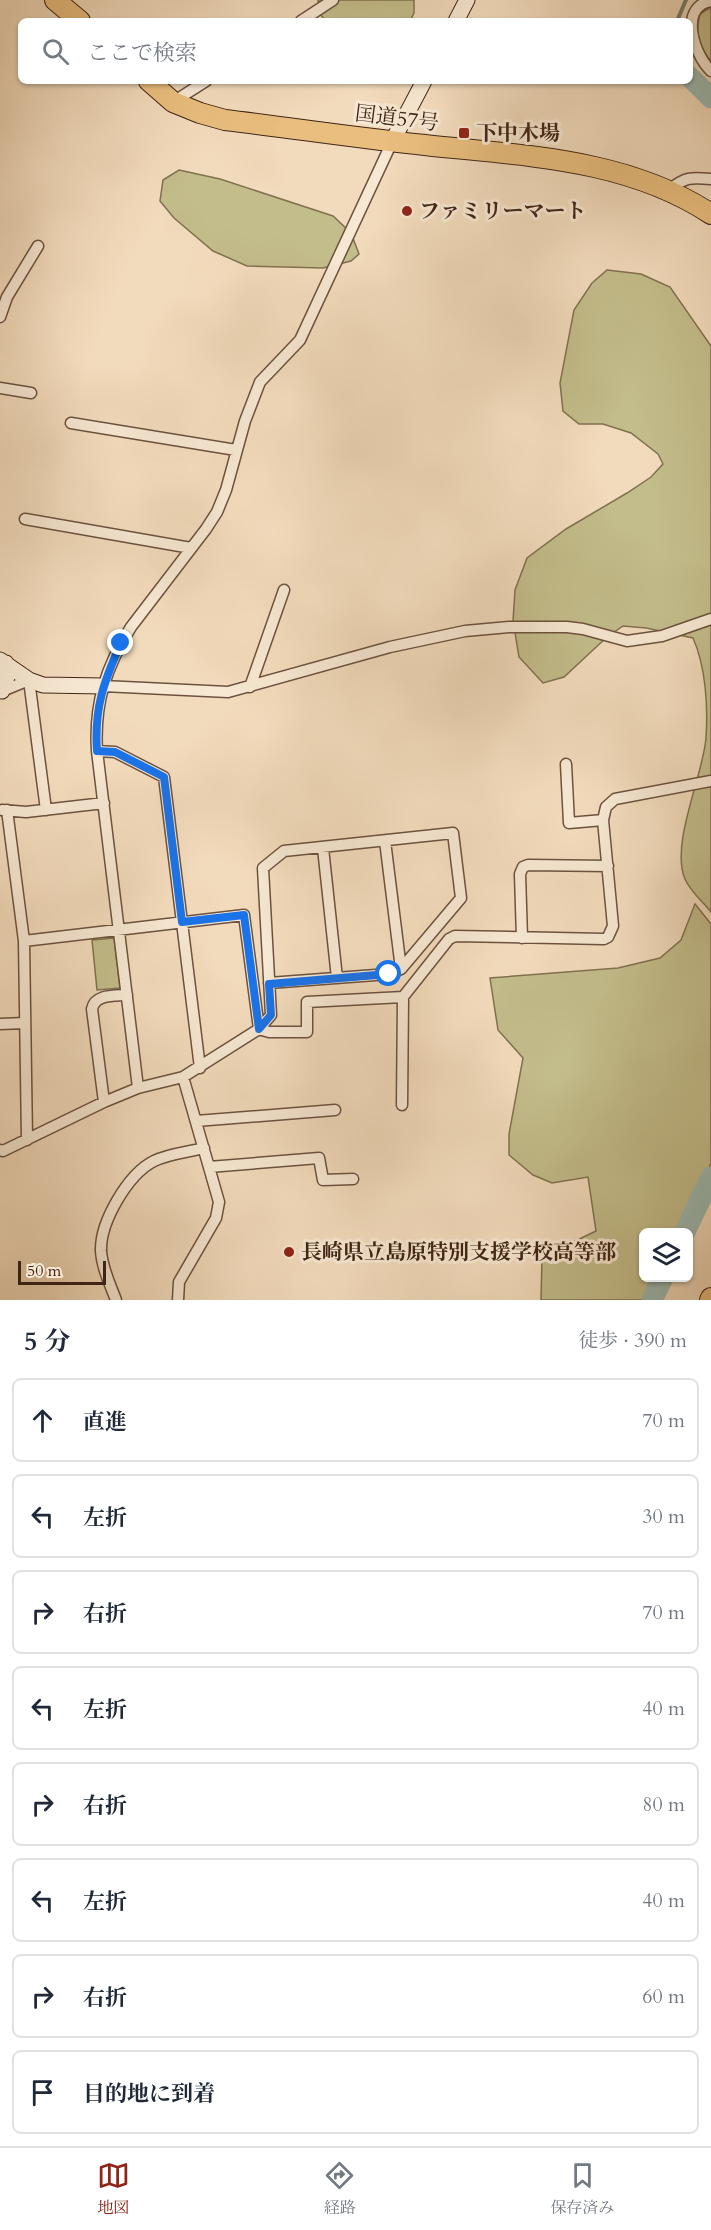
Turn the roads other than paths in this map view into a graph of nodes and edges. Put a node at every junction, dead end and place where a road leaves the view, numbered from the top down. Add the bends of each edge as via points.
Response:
1 (55, 0) edge
2 (333, 0) edge
3 (467, 0) edge
4 (711, 1) edge
5 (76, 18) edge
6 (306, 18) edge
7 (458, 18) edge
8 (693, 19) edge
9 (693, 34) edge
10 (711, 71) edge
11 (152, 84) edge
12 (201, 84) edge
13 (422, 84) edge
14 (173, 102) junction
15 (392, 142) junction
16 (711, 179) edge
17 (669, 190) junction
18 (711, 214) edge
19 (38, 246) dead end
20 (0, 317) edge
21 (0, 388) edge
22 (31, 393) dead end
23 (71, 423) dead end
24 (236, 450) junction
25 (25, 519) dead end
26 (191, 548) junction
27 (284, 590) dead end
28 (711, 619) edge
29 (3, 661) edge
30 (29, 680) junction
31 (103, 686) junction
32 (250, 687) junction
33 (1, 692) edge
34 (97, 751) junction
35 (566, 764) dead end
36 (711, 781) edge
37 (104, 803) junction
38 (3, 810) edge
39 (46, 810) junction
40 (603, 820) junction
41 (385, 841) junction
42 (323, 848) junction
43 (608, 866) junction
44 (182, 922) junction
45 (118, 930) junction
46 (522, 938) junction
47 (24, 941) junction
48 (401, 969) junction
49 (337, 978) junction
50 (269, 984) junction
51 (127, 995) junction
52 (403, 998) junction
53 (25, 1023) junction
54 (0, 1024) edge
55 (259, 1029) junction
56 (200, 1068) junction
57 (183, 1077) junction
58 (138, 1088) junction
59 (104, 1102) junction
60 (402, 1105) dead end
61 (335, 1110) dead end
62 (196, 1120) junction
63 (27, 1140) junction
64 (204, 1148) junction
65 (0, 1150) edge
66 (209, 1167) junction
67 (353, 1179) dead end
68 (116, 1300) edge
69 (178, 1300) edge

1 - 5 highway
2 - 6 street
3 - 7 street
4 - 8 street via 697,8
9 - 10 street via 694,45
11 - 14 highway, 国道57号
12 - 14 street
13 - 15 street
14 - 15 highway, 国道57号 via 225,120
15 - 17 highway, 国道57号 via 569,161
15 - 24 street via 300,340 260,382
16 - 17 street via 688,178
17 - 18 highway, 国道57号
19 - 20 street via 7,297
21 - 22 street
23 - 24 street
24 - 26 street via 217,512
25 - 26 street
26 - 31 street via 131,627
27 - 32 street
28 - 32 street via 662,636 627,641 567,627 465,631 390,647
29 - 30 street
29 - 33 street via 7,677
30 - 31 street via 43,685
30 - 33 street
30 - 39 street
31 - 32 street via 209,692
31 - 34 street via 97,710
34 - 37 street
34 - 44 street via 115,752 164,777
35 - 40 street via 569,822
36 - 40 street via 615,799 606,807
37 - 39 street
37 - 45 street
38 - 39 street
38 - 47 street
40 - 43 street
41 - 42 street
41 - 48 street
41 - 48 street via 453,834 456,855 461,898
42 - 49 street
42 - 50 street via 284,851 263,868
43 - 46 street via 523,867
43 - 46 street via 613,926 608,937
44 - 45 street
44 - 55 street via 244,915
44 - 56 street
45 - 47 street
45 - 51 street
46 - 52 street via 449,939
47 - 53 street
48 - 49 street via 389,974
49 - 50 street
50 - 55 street via 271,1015
51 - 58 street
51 - 59 street via 100,998 93,1004
52 - 55 street via 307,1002 307,1032
52 - 60 street
53 - 54 street
53 - 63 street
55 - 56 street
56 - 57 street
57 - 58 street
57 - 62 street
58 - 59 street
59 - 63 street
61 - 62 street
62 - 64 street
63 - 65 street
64 - 66 street
64 - 68 street via 153,1161 129,1181 102,1236 103,1262
66 - 67 street via 319,1158 323,1180
66 - 69 street via 219,1210 178,1282

